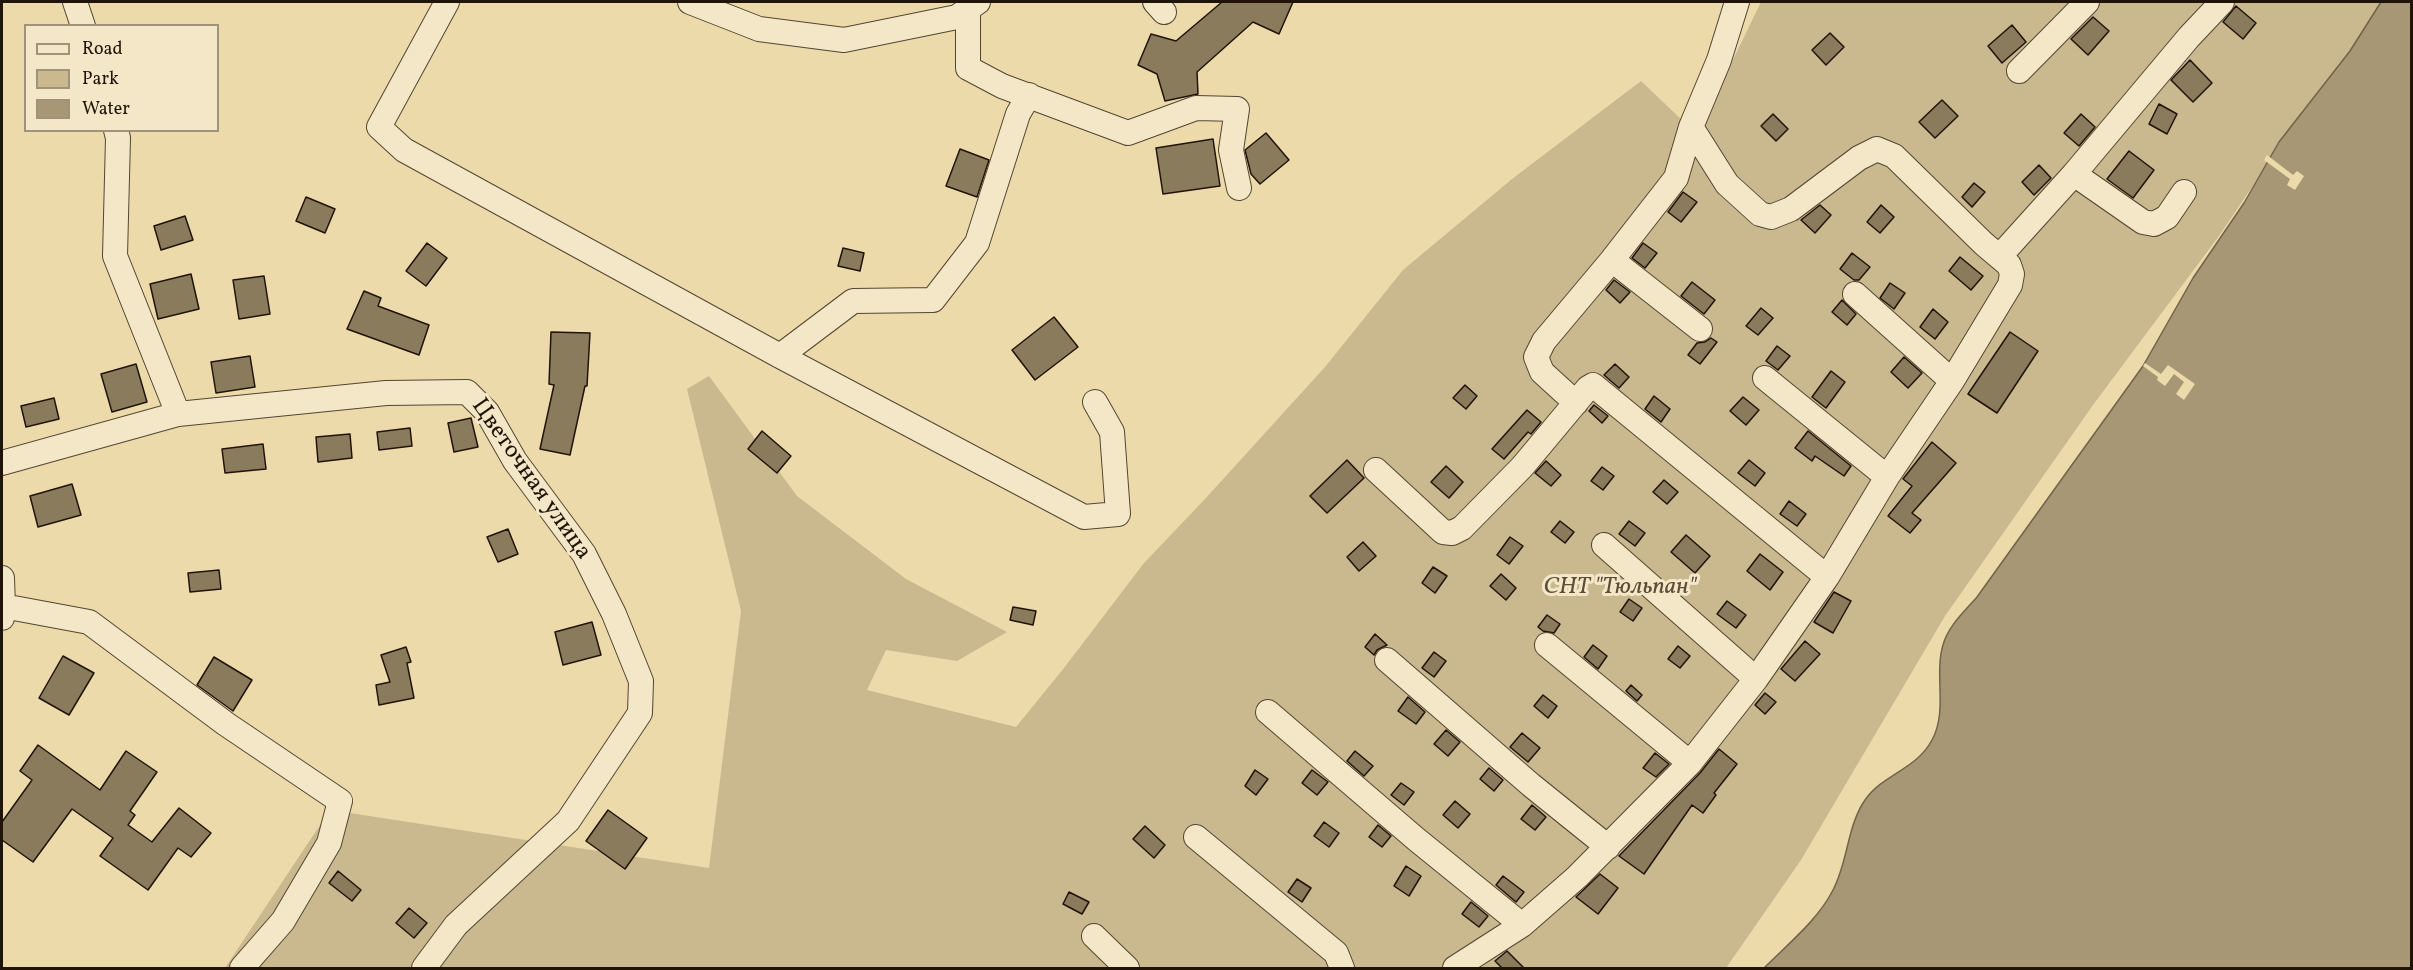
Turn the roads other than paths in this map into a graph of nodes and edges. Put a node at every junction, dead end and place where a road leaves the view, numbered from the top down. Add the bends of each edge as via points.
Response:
1 (75, 2) edge
2 (447, 2) edge
3 (690, 2) edge
4 (1737, 2) edge
5 (2087, 2) edge
6 (2222, 2) edge
7 (974, 6) edge
8 (82, 24) edge
9 (2019, 71) dead end
10 (1029, 95) junction
11 (1691, 127) junction
12 (116, 132) edge
13 (2074, 174) junction
14 (1239, 188) dead end
15 (2184, 192) dead end
16 (2000, 256) junction
17 (1612, 260) junction
18 (1855, 294) dead end
19 (1700, 329) dead end
20 (780, 356) junction
21 (1766, 378) dead end
22 (1952, 381) junction
23 (1095, 402) dead end
24 (1576, 403) junction
25 (178, 414) junction
26 (2, 463) edge
27 (1376, 470) dead end
28 (1887, 477) junction
29 (1604, 545) dead end
30 (1827, 577) junction
31 (2, 578) edge
32 (2, 611) edge
33 (1547, 645) dead end
34 (1387, 660) dead end
35 (1756, 679) junction
36 (1268, 712) dead end
37 (1690, 763) junction
38 (1196, 837) dead end
39 (1608, 847) junction
40 (1522, 925) junction
41 (1094, 936) dead end
42 (242, 969) edge
43 (424, 969) edge
44 (1127, 969) edge
45 (1342, 969) edge
46 (1455, 969) edge

1 - 8 street
2 - 20 street via 379,127 404,150
3 - 7 street via 759,29 844,40 957,17
4 - 11 street via 1719,60
5 - 9 street
6 - 13 street
7 - 10 street via 968,68
10 - 14 street via 1128,134 1196,108 1237,109 1231,150
10 - 20 street via 1018,114 977,243 933,300 853,301
11 - 16 street via 1727,184 1760,214 1771,216 1791,209 1877,149 1894,156
11 - 17 street via 1676,178
12 - 25 street via 115,256
13 - 15 street via 2143,222 2154,224 2167,217
13 - 16 street
16 - 22 street via 2009,265 2010,285
17 - 19 street
17 - 24 street via 1536,357 1542,372
18 - 22 street
20 - 23 street via 1083,517 1118,514 1112,432
21 - 28 street
22 - 28 street
24 - 27 street via 1522,467 1462,528 1452,533 1443,532
24 - 30 street via 1588,388 1599,388
25 - 26 street, Цветочная улица
25 - 43 street, Цветочная улица via 386,393 467,392 487,412 515,460 584,554 614,614 641,681 640,713 568,821 456,925
28 - 30 street
29 - 35 street
30 - 35 street
31 - 32 street
32 - 42 street via 88,622 226,724 340,801 329,843 283,921
33 - 37 street
34 - 39 street
35 - 37 street
36 - 40 street
37 - 39 street
38 - 45 street via 1336,953
39 - 40 street
40 - 46 street
41 - 44 street

